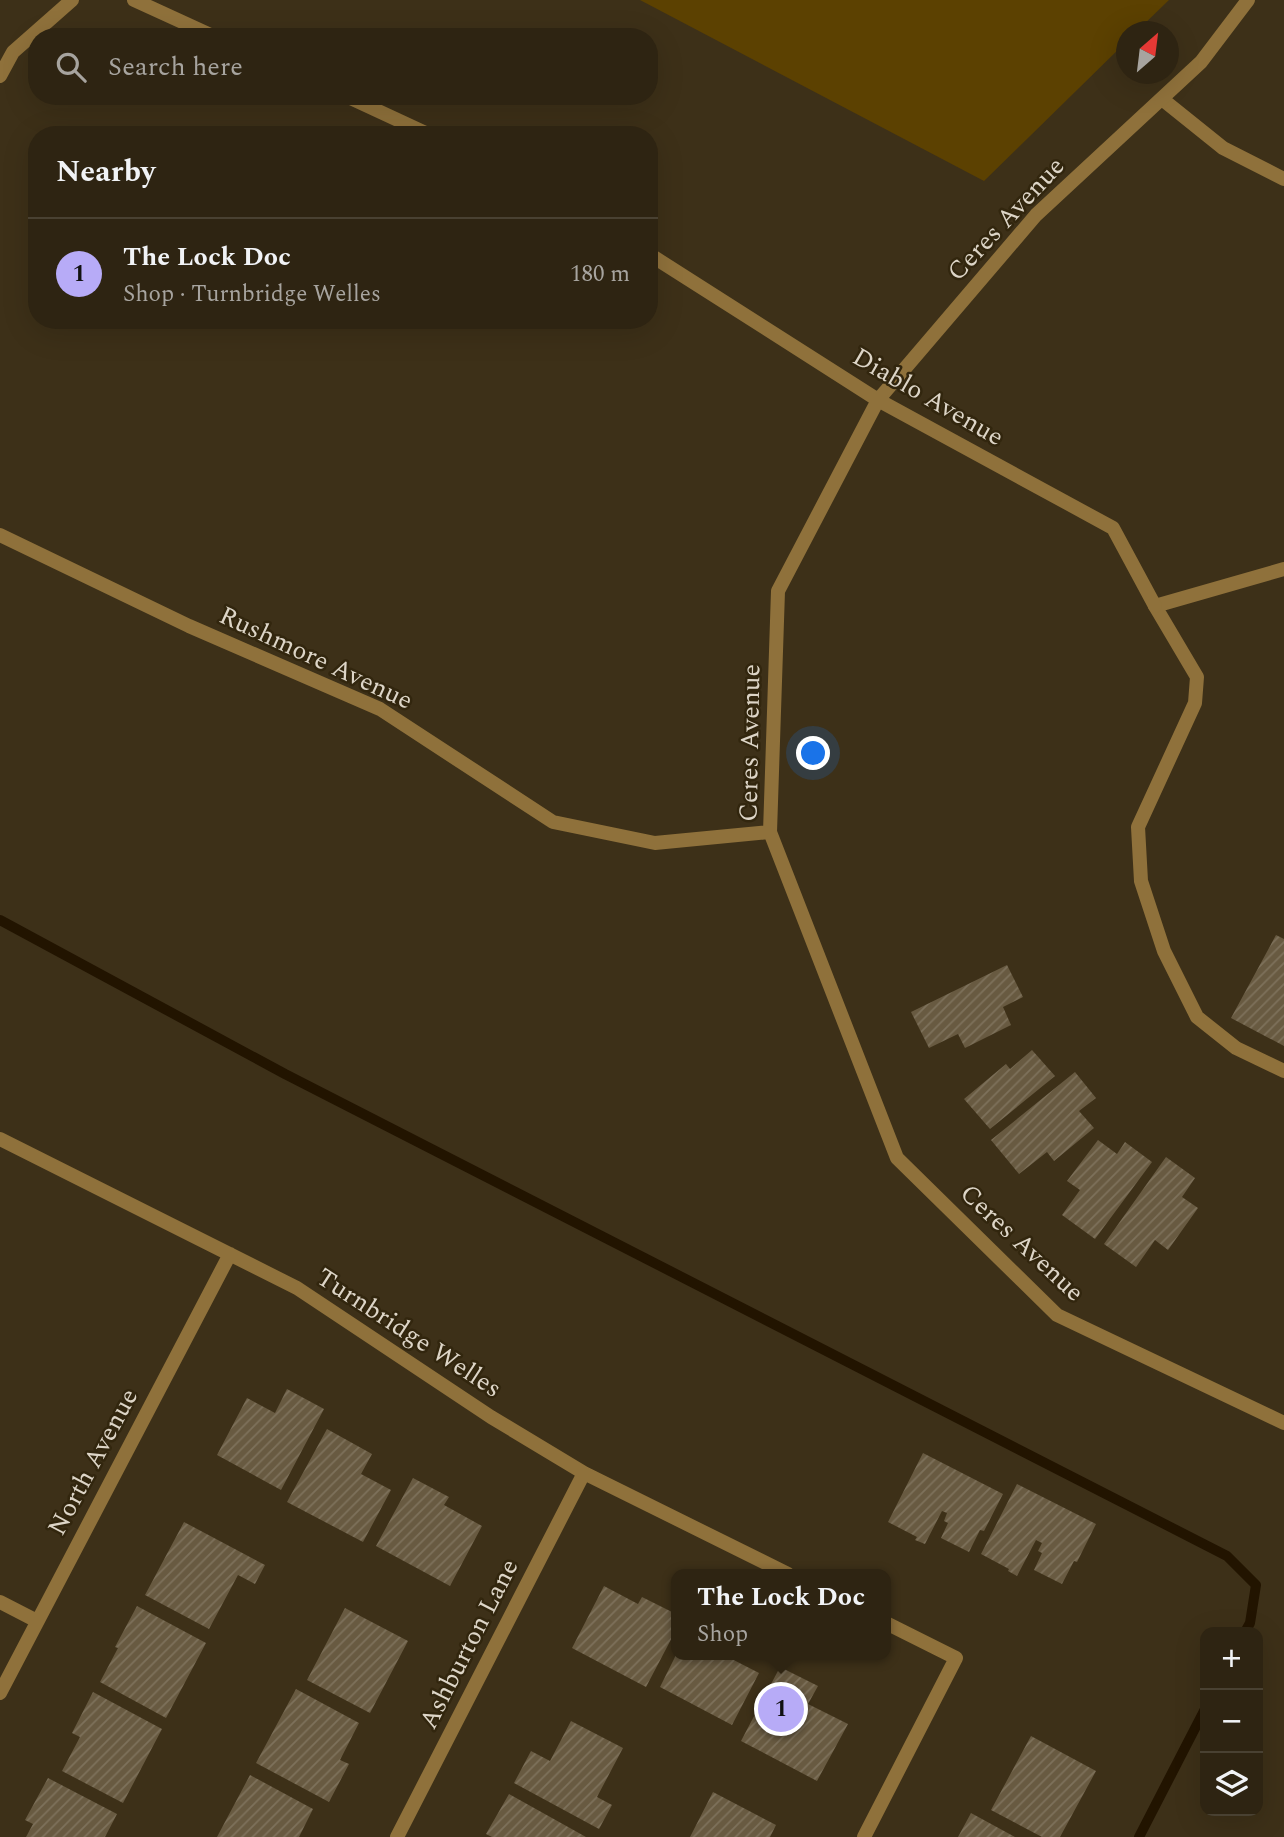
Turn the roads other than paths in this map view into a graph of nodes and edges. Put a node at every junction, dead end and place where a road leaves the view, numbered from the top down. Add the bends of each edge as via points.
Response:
1 (72, 0) edge
2 (134, 0) edge
3 (1248, 0) edge
4 (40, 28) edge
5 (195, 28) edge
6 (28, 39) edge
7 (0, 76) edge
8 (1162, 99) junction
9 (365, 105) edge
10 (411, 126) edge
11 (1284, 179) edge
12 (658, 260) edge
13 (878, 400) junction
14 (0, 535) edge
15 (1284, 569) edge
16 (1155, 606) junction
17 (770, 832) junction
18 (1284, 1071) edge
19 (0, 1139) edge
20 (230, 1254) junction
21 (1284, 1423) edge
22 (584, 1472) junction
23 (778, 1569) edge
24 (0, 1602) edge
25 (37, 1621) junction
26 (891, 1626) edge
27 (0, 1693) edge
28 (397, 1837) edge
29 (864, 1837) edge

1 - 4 street
2 - 5 street
3 - 8 street, Ceres Avenue via 1201,62
6 - 7 street via 13,52
8 - 11 street via 1223,148
8 - 13 street, Ceres Avenue via 1036,215
9 - 10 street
12 - 13 street, Diablo Avenue
13 - 16 street, Diablo Avenue via 1113,528
13 - 17 street, Ceres Avenue via 778,591
14 - 17 street, Rushmore Avenue via 189,626 380,709 553,822 655,843
15 - 16 street
16 - 18 street, Diablo Avenue via 1197,677 1195,703 1138,827 1141,881 1164,951 1197,1017 1236,1048
17 - 21 street, Ceres Avenue via 897,1158 1057,1315
19 - 20 street, Turnbridge Welles
20 - 22 street, Turnbridge Welles via 297,1288 491,1417
20 - 25 street, North Avenue
22 - 23 street, Turnbridge Welles
22 - 28 street, Ashburton Lane
24 - 25 street
25 - 27 street, North Avenue
26 - 29 street via 956,1658

